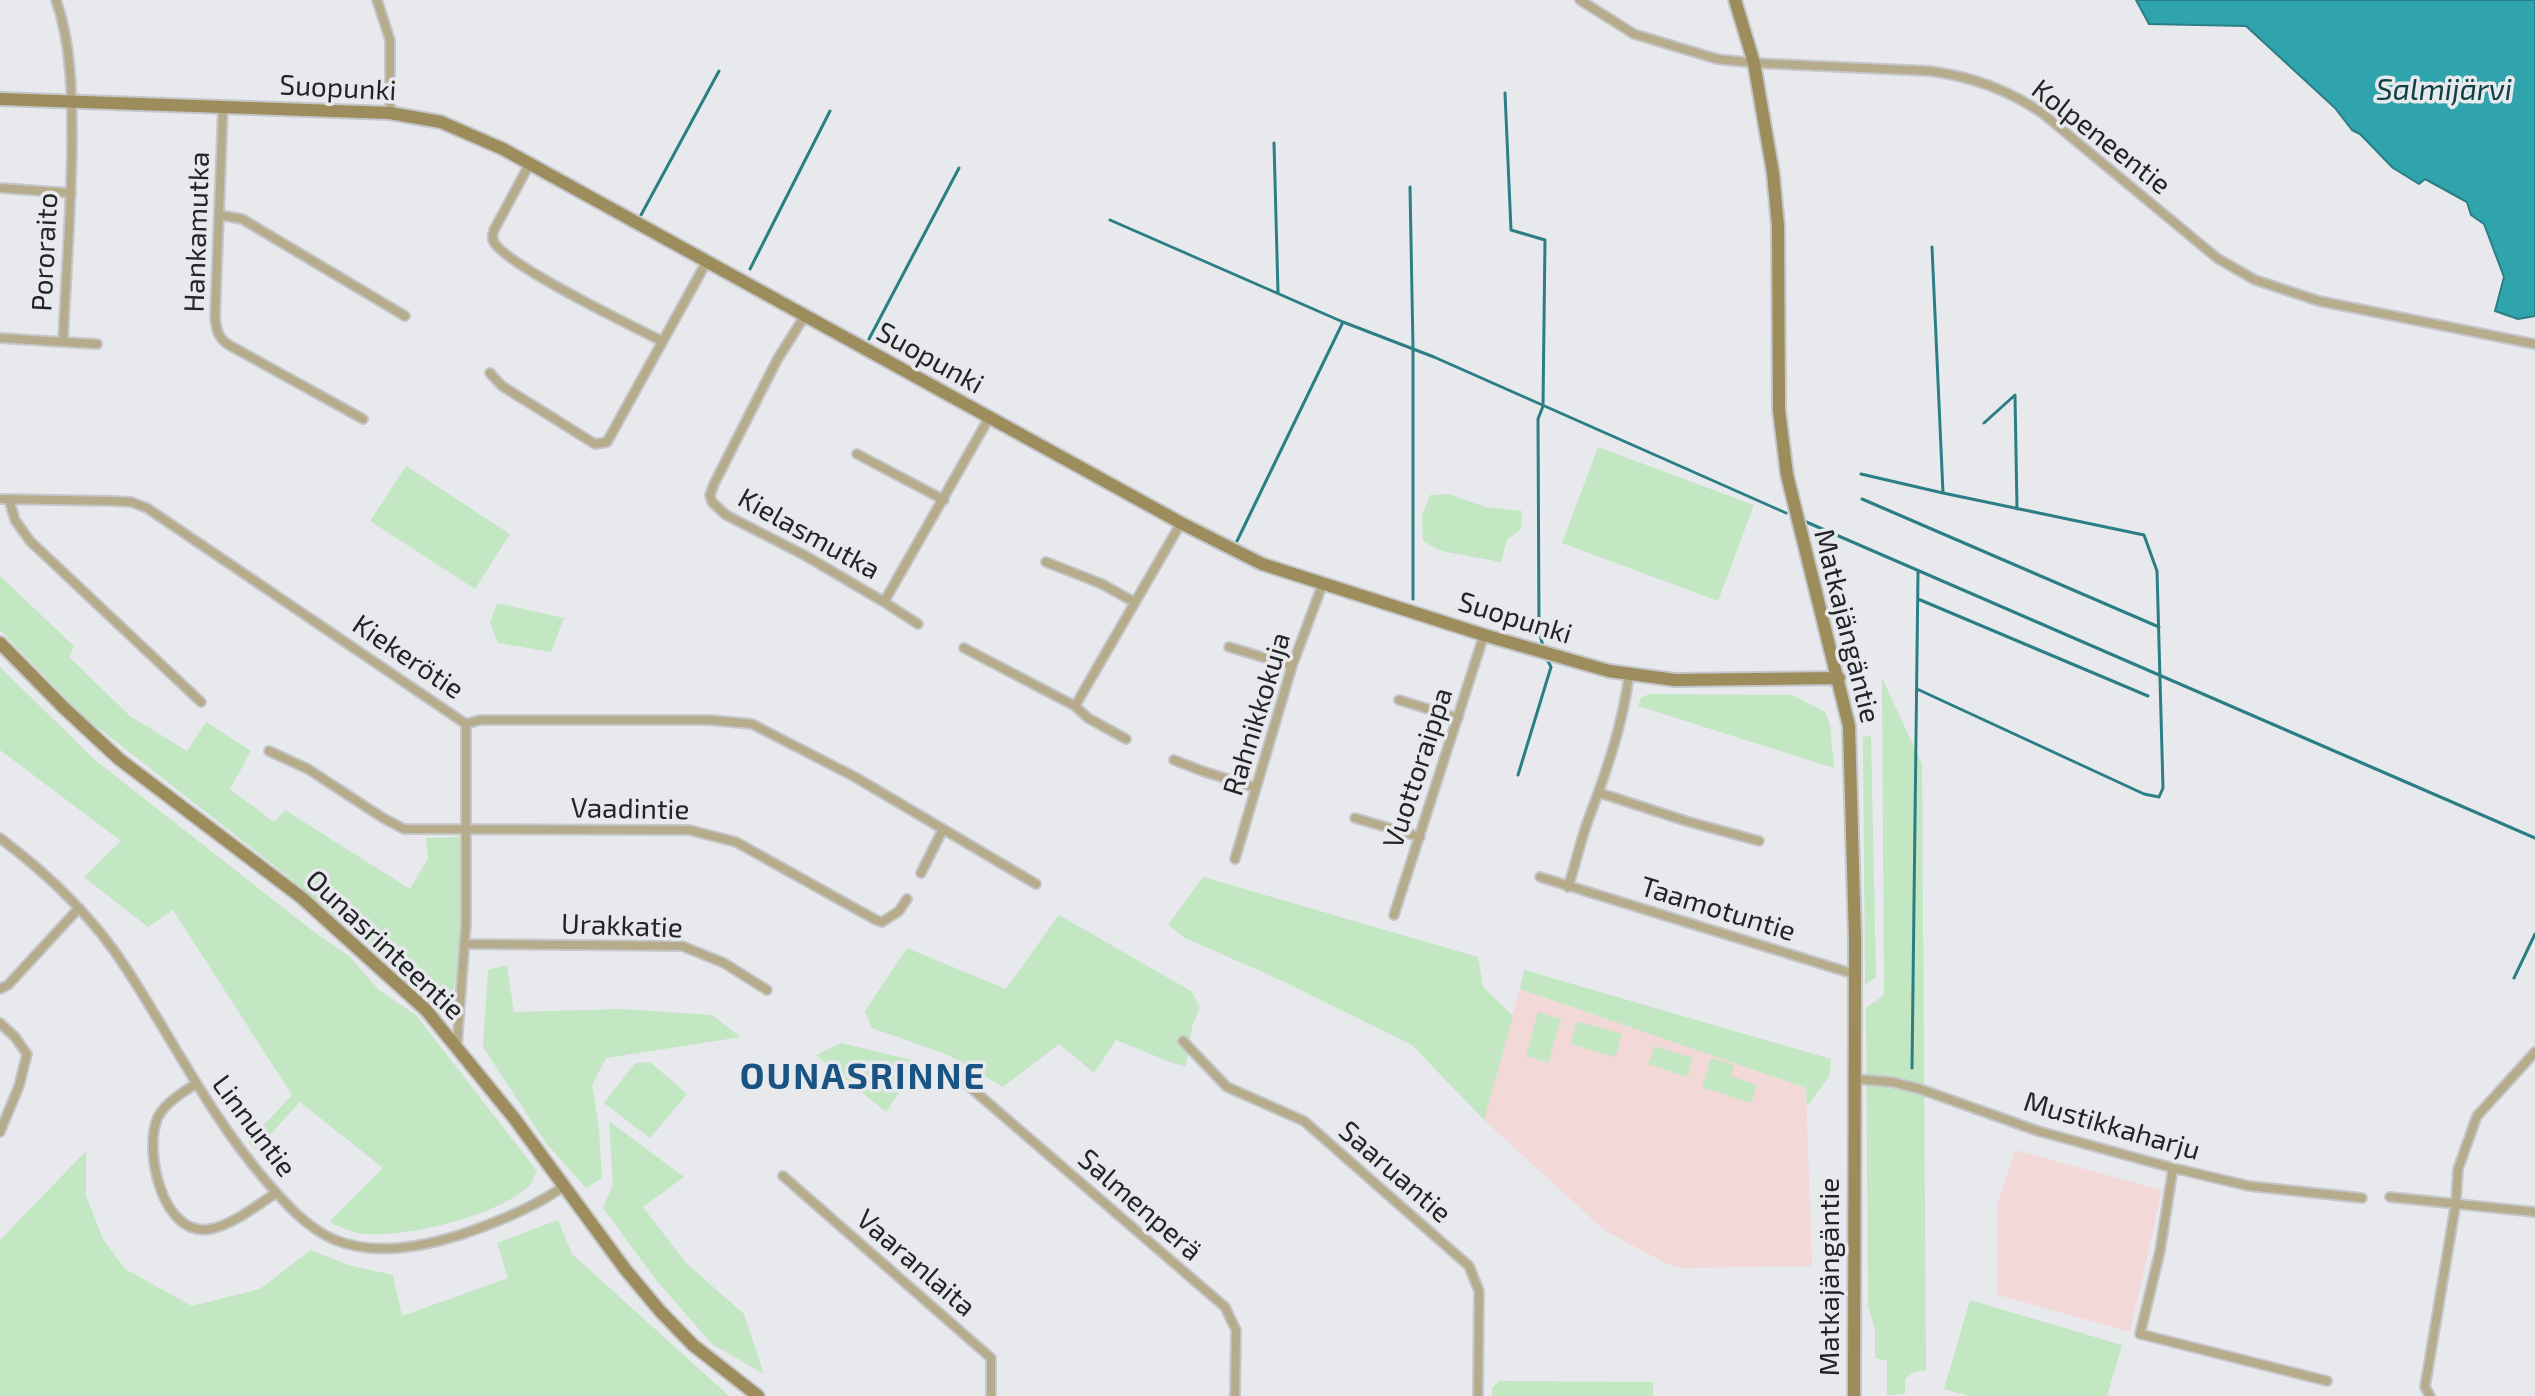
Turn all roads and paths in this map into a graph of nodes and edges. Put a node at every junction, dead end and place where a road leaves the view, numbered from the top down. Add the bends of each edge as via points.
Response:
1 (56, 0) edge
2 (377, 0) edge
3 (1580, 0) edge
4 (1735, 0) edge
5 (1754, 63) junction
6 (0, 99) edge
7 (71, 102) junction
8 (223, 107) junction
9 (390, 113) junction
10 (529, 165) junction
11 (0, 188) edge
12 (71, 193) junction
13 (220, 215) junction
14 (706, 263) junction
15 (405, 316) dead end
16 (804, 317) junction
17 (0, 338) edge
18 (662, 341) junction
19 (63, 342) junction
20 (97, 344) dead end
21 (2535, 344) edge
22 (490, 373) dead end
23 (989, 418) junction
24 (363, 419) dead end
25 (857, 454) dead end
26 (5, 499) edge
27 (944, 500) junction
28 (1181, 523) junction
29 (1046, 562) dead end
30 (1323, 583) junction
31 (884, 602) junction
32 (1134, 602) junction
33 (918, 624) dead end
34 (1484, 635) junction
35 (0, 643) edge
36 (1229, 647) dead end
37 (964, 648) dead end
38 (1292, 666) junction
39 (1629, 675) junction
40 (1839, 678) junction
41 (1399, 700) dead end
42 (201, 702) dead end
43 (1075, 706) junction
44 (1458, 718) junction
45 (466, 724) junction
46 (1126, 739) dead end
47 (269, 751) dead end
48 (1174, 760) dead end
49 (1256, 788) junction
50 (1600, 793) junction
51 (1355, 818) dead end
52 (465, 829) junction
53 (943, 829) junction
54 (1420, 837) junction
55 (0, 838) edge
56 (1759, 841) dead end
57 (1235, 859) dead end
58 (921, 873) dead end
59 (1540, 877) dead end
60 (1036, 884) dead end
61 (1568, 887) junction
62 (907, 899) dead end
63 (79, 908) junction
64 (1394, 915) dead end
65 (465, 944) junction
66 (1854, 974) junction
67 (0, 989) edge
68 (767, 990) dead end
69 (0, 1023) edge
70 (1183, 1041) dead end
71 (457, 1045) junction
72 (2535, 1052) edge
73 (957, 1076) dead end
74 (1854, 1079) junction
75 (196, 1084) junction
76 (0, 1132) edge
77 (2173, 1168) junction
78 (783, 1176) dead end
79 (565, 1185) junction
80 (276, 1193) junction
81 (2390, 1197) dead end
82 (2362, 1198) dead end
83 (2456, 1202) junction
84 (2535, 1212) edge
85 (2327, 1381) dead end
86 (758, 1396) edge
87 (991, 1396) edge
88 (1235, 1396) edge
89 (1478, 1396) edge
90 (1854, 1396) edge
91 (2430, 1396) edge

1 - 7 street, Pororaito via 64,22
2 - 9 street via 390,40
3 - 5 street, Kolpeneentie via 1634,34 1717,59
4 - 5 street, Matkajängäntie
5 - 21 street, Kolpeneentie via 1929,71 1981,82 2042,113 2217,258 2255,280 2383,316
5 - 40 street, Matkajängäntie via 1777,214 1779,410 1787,475
6 - 7 street, Suopunki
7 - 8 street, Suopunki
7 - 12 street, Pororaito
8 - 9 street, Suopunki
8 - 13 street, Hankamutka
9 - 10 street, Suopunki via 441,122
10 - 14 street, Suopunki
10 - 18 street via 494,230 494,244 524,267
11 - 12 street
12 - 19 street, Pororaito
13 - 15 street via 242,219
13 - 24 street, Hankamutka via 215,318 221,340
14 - 16 street, Suopunki
14 - 18 street
16 - 23 street, Suopunki
16 - 31 street, Kielasmutka via 710,495 726,515
17 - 19 street, Pororaito
18 - 22 street via 613,434 602,445 502,386
19 - 20 street
23 - 27 street, Kielasmutka
23 - 28 street, Suopunki
25 - 27 street
26 - 42 street via 30,541
26 - 45 street, Kiekerötie via 131,502 147,508
27 - 31 street, Kielasmutka
28 - 30 street, Suopunki via 1262,564
28 - 32 street
29 - 32 street
30 - 34 street, Suopunki
30 - 38 street, Rahnikkokuja
31 - 33 street
32 - 43 street
34 - 39 street, Suopunki
34 - 44 street, Vuottoraippa
35 - 71 street, Ounasrinteentie via 119,759 335,925
36 - 38 street
37 - 43 street
38 - 49 street, Rahnikkokuja
39 - 40 street, Suopunki via 1675,680
39 - 50 street
40 - 66 street, Matkajängäntie via 1852,772
41 - 44 street
43 - 46 street
44 - 54 street, Vuottoraippa
45 - 52 street
45 - 53 street, Kiekerötie via 740,721 855,777
47 - 52 street via 308,769 396,825 412,830
48 - 49 street
49 - 57 street, Rahnikkokuja
50 - 56 street
50 - 61 street
51 - 54 street
52 - 62 street, Vaadintie via 689,830 736,842 882,922
52 - 65 street
53 - 58 street
53 - 60 street, Kiekerötie
54 - 64 street, Vuottoraippa
55 - 63 street, Linnuntie via 39,867
59 - 61 street, Taamotuntie
61 - 66 street, Taamotuntie
63 - 67 street
63 - 75 street, Linnuntie via 125,966
65 - 68 street, Urakkatie via 682,946 724,963
65 - 71 street
66 - 74 street, Matkajängäntie
69 - 76 street via 27,1054
70 - 89 street, Saaruantie via 1227,1087 1304,1121 1469,1266 1479,1291
71 - 79 street, Ounasrinteentie
72 - 83 street via 2477,1116 2458,1169
73 - 88 street, Salmenperä via 1225,1307 1236,1330
74 - 77 street, Mustikkaharju via 1920,1089 2038,1131
74 - 90 street, Matkajängäntie
75 - 80 street, Linnuntie via 240,1151
75 - 80 street via 158,1117 153,1137 158,1179 173,1216 183,1225 210,1229
77 - 82 street, Mustikkaharju via 2249,1186
77 - 85 street via 2140,1334
78 - 87 street, Vaaranlaita via 991,1358
79 - 80 street, Linnuntie via 469,1232 427,1244 367,1248 306,1223
79 - 86 street, Ounasrinteentie via 660,1311 693,1345
81 - 83 street
83 - 84 street
83 - 91 street via 2425,1387

